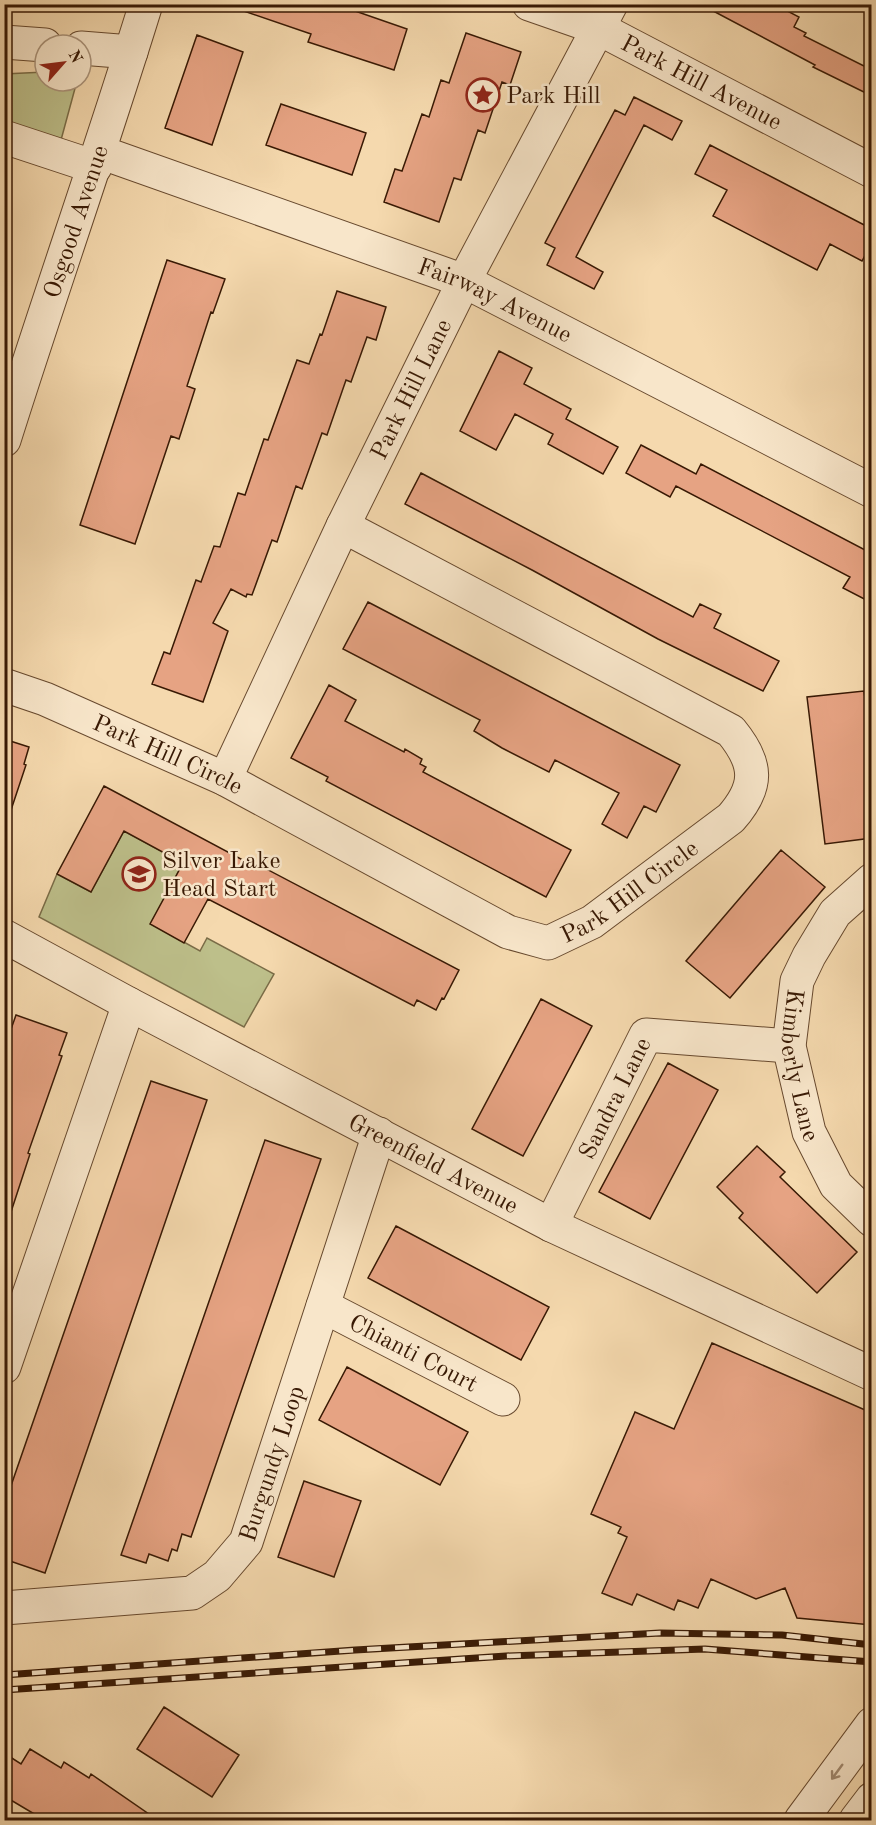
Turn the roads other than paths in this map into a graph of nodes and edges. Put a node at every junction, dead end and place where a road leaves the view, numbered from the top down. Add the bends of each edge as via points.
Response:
1 (146, 4) edge
2 (529, 4) edge
3 (604, 16) edge
4 (4, 42) edge
5 (33, 44) edge
6 (93, 49) edge
7 (131, 52) junction
8 (4, 137) edge
9 (97, 159) junction
10 (872, 171) edge
11 (464, 281) junction
12 (4, 440) edge
13 (872, 491) edge
14 (343, 526) junction
15 (4, 685) edge
16 (225, 779) junction
17 (872, 880) edge
18 (4, 936) edge
19 (129, 1004) junction
20 (789, 1046) junction
21 (379, 1134) junction
22 (872, 1220) edge
23 (551, 1225) junction
24 (323, 1306) junction
25 (4, 1367) edge
26 (872, 1374) edge
27 (503, 1399) dead end
28 (4, 1608) edge
29 (872, 1724) edge
30 (872, 1799) edge
31 (801, 1821) edge
32 (856, 1821) edge

1 - 7 street, Osgood Avenue
2 - 3 street, Park Hill Avenue
3 - 10 street, Park Hill Avenue
3 - 11 street, Park Hill Lane
4 - 5 street
6 - 7 street
7 - 9 street, Osgood Avenue
8 - 9 street, Fairway Avenue
9 - 11 street, Fairway Avenue
9 - 12 street, Osgood Avenue
11 - 13 street, Fairway Avenue
11 - 14 street, Park Hill Lane
14 - 16 street, Park Hill Lane
14 - 16 street, Park Hill Circle via 731,731 747,755 751,771 751,787 744,803 731,818 592,922 548,943 508,932
15 - 16 street, Park Hill Circle via 45,699
17 - 20 street, Kimberly Lane via 835,913 809,956 797,981
18 - 19 street, Greenfield Avenue
19 - 21 street, Greenfield Avenue
19 - 25 street
20 - 22 street, Kimberly Lane via 809,1132 836,1185
20 - 23 street, Sandra Lane via 646,1035
21 - 23 street, Greenfield Avenue
21 - 24 street, Burgundy Loop
23 - 26 street, Greenfield Avenue
24 - 27 street, Chianti Court
24 - 28 street, Burgundy Loop via 246,1542 217,1576 192,1593
29 -> 31 street
30 - 32 street

